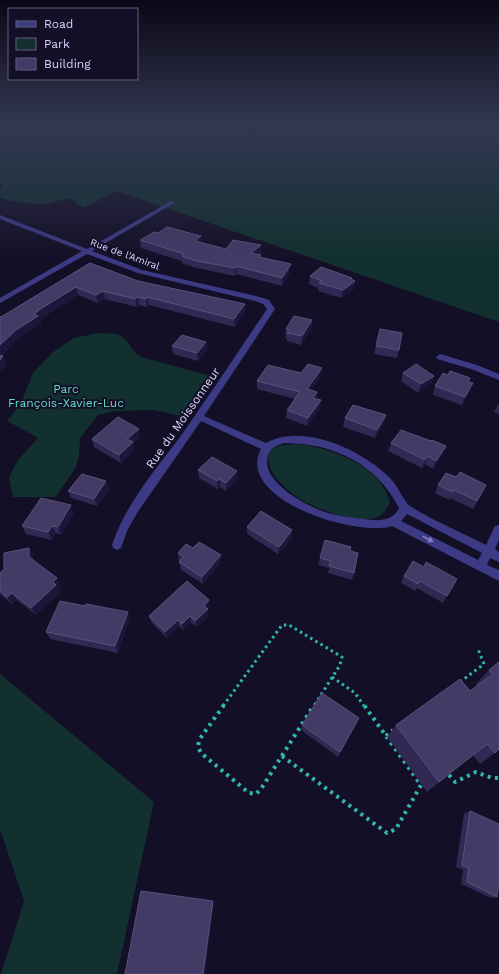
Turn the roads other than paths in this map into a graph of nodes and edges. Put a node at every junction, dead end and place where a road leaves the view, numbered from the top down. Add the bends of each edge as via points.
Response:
1 (173, 202) dead end
2 (0, 217) edge
3 (88, 251) junction
4 (0, 301) edge
5 (270, 306) joint
6 (440, 357) dead end
7 (499, 377) edge
8 (199, 417) junction
9 (266, 447) junction
10 (404, 508) junction
11 (393, 522) junction
12 (499, 529) edge
13 (117, 545) dead end
14 (488, 552) junction
15 (499, 557) edge
16 (481, 566) junction
17 (499, 576) edge

1 - 3 street
2 - 3 street, Rue de l'Amiral
3 - 4 street
3 - 5 street, Rue de l'Amiral via 153,276 257,299
5 - 8 street, Rue du Moissonneur via 269,314
6 - 7 street
8 - 9 street
8 - 13 street, Rue du Moissonneur via 133,510
9 - 10 street via 275,441 310,440 342,450 375,470 390,484
9 - 11 street via 262,456 262,466 272,484 306,508 350,523 374,525
10 - 11 street via 401,516
10 - 14 street
11 -> 16 street
12 - 14 street
14 - 15 street
14 - 16 street
16 - 17 street

